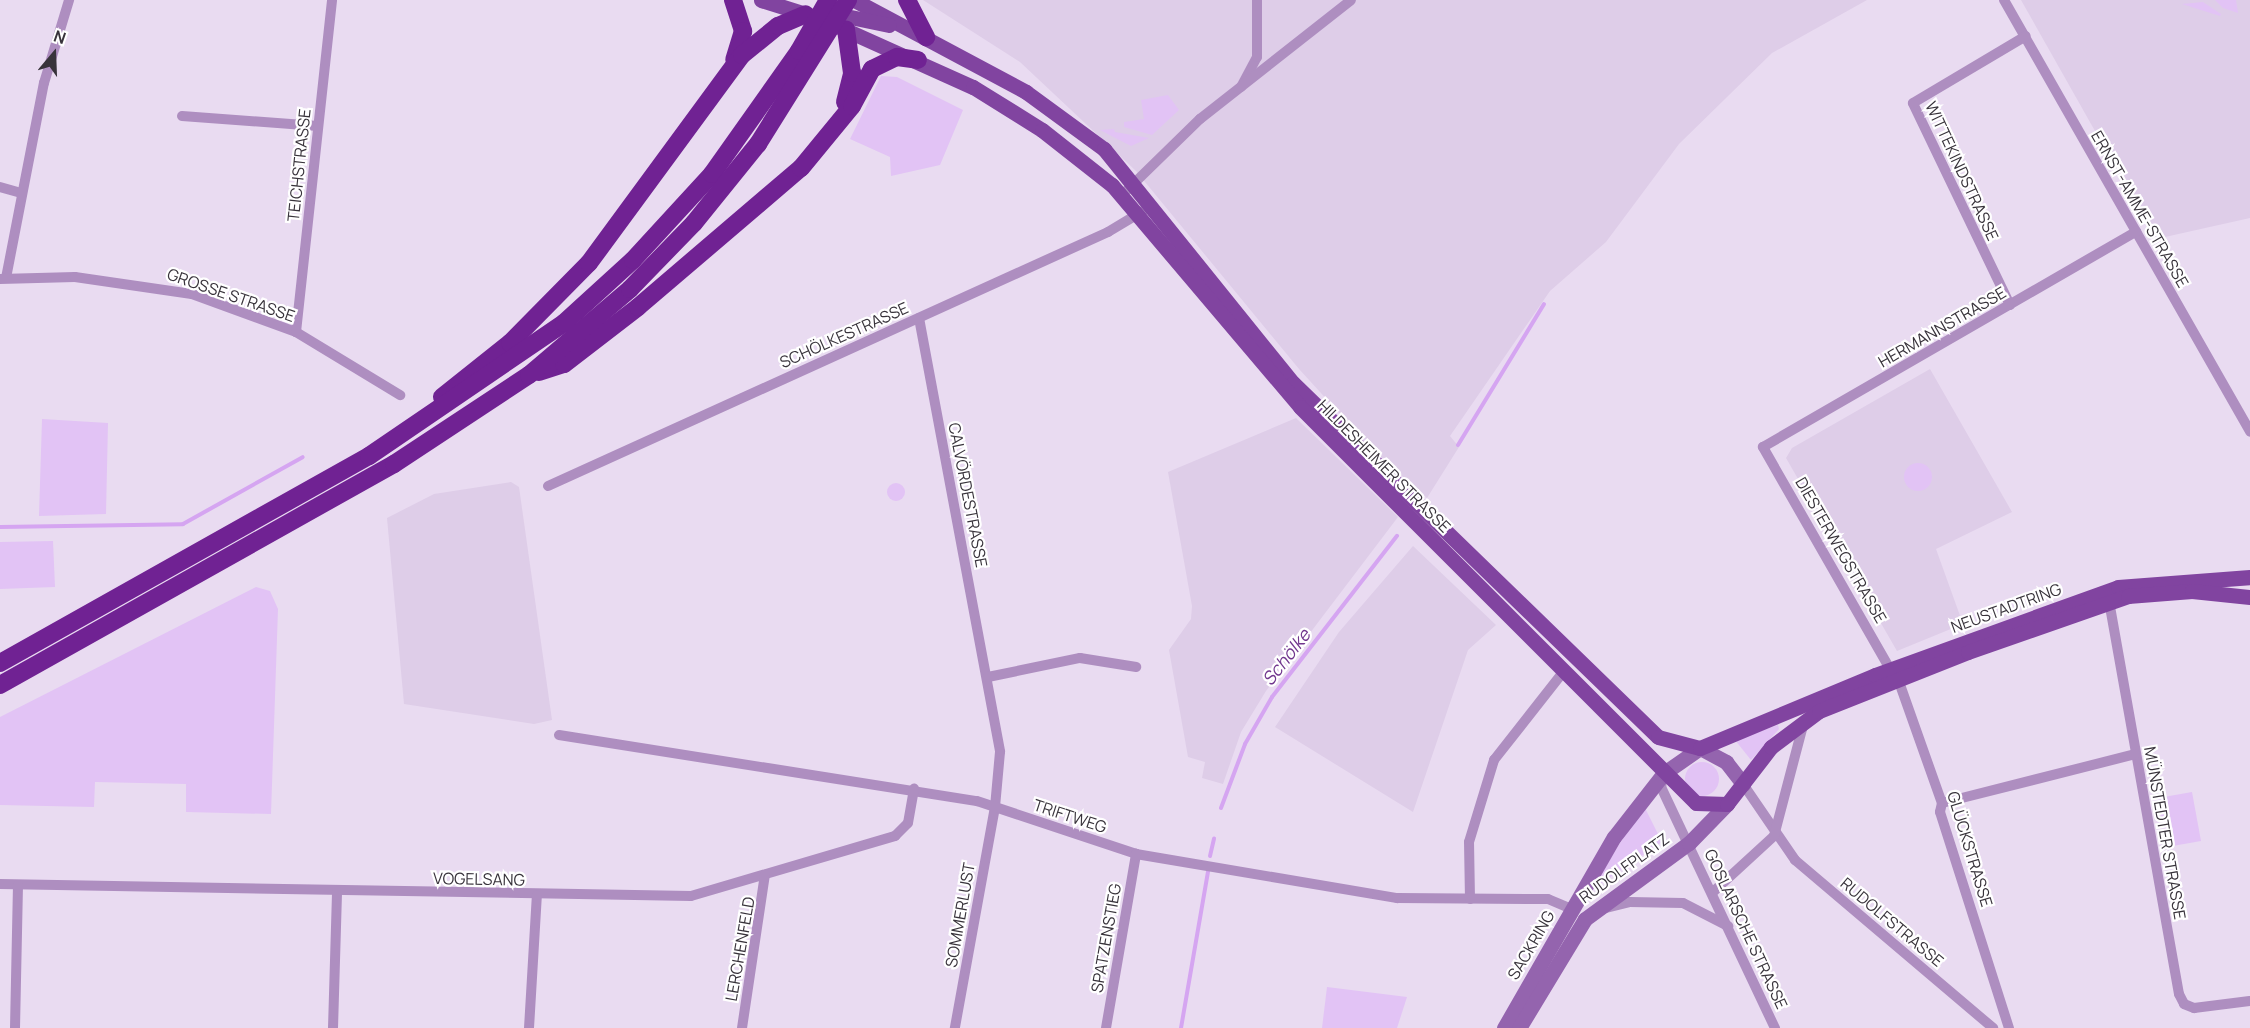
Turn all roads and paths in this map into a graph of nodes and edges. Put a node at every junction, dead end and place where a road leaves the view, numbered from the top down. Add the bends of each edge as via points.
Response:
1 (69, 0) edge
2 (332, 0) edge
3 (733, 0) edge
4 (761, 0) edge
5 (854, 0) edge
6 (907, 0) edge
7 (1257, 0) edge
8 (1351, 0) edge
9 (2004, 0) edge
10 (841, 8) edge
11 (806, 14) junction
12 (2025, 36) junction
13 (926, 37) junction
14 (911, 56) junction
15 (727, 72) junction
16 (1239, 90) junction
17 (182, 116) dead end
18 (318, 126) junction
19 (832, 131) junction
20 (1134, 183) junction
21 (0, 187) edge
22 (21, 193) junction
23 (1122, 195) junction
24 (1144, 210) junction
25 (2136, 232) junction
26 (3, 279) edge
27 (2010, 305) junction
28 (919, 318) junction
29 (296, 332) junction
30 (529, 375) junction
31 (400, 395) dead end
32 (2250, 432) edge
33 (1763, 447) joint
34 (369, 456) junction
35 (548, 486) dead end
36 (2250, 578) edge
37 (2250, 597) edge
38 (2109, 601) junction
39 (0, 663) edge
40 (1136, 667) dead end
41 (1564, 671) junction
42 (1894, 674) junction
43 (988, 677) junction
44 (0, 685) edge
45 (1784, 715) joint
46 (1805, 719) junction
47 (559, 735) dead end
48 (1700, 748) junction
49 (2135, 754) junction
50 (1664, 773) junction
51 (1743, 784) junction
52 (914, 789) junction
53 (1942, 803) junction
54 (1727, 804) junction
55 (995, 807) junction
56 (1774, 836) junction
57 (1689, 843) junction
58 (1136, 854) junction
59 (765, 874) junction
60 (1589, 879) joint
61 (0, 884) edge
62 (18, 885) junction
63 (337, 891) junction
64 (1713, 892) junction
65 (537, 895) junction
66 (1470, 899) junction
67 (1572, 909) junction
68 (1585, 919) junction
69 (1728, 926) junction
70 (2250, 1001) edge
71 (15, 1028) edge
72 (333, 1028) edge
73 (529, 1028) edge
74 (742, 1028) edge
75 (955, 1028) edge
76 (1106, 1028) edge
77 (1504, 1028) edge
78 (1520, 1028) edge
79 (1775, 1028) edge
80 (1993, 1028) edge
81 (2009, 1028) edge

1 - 22 street via 44,83
2 - 18 street, TEICHSTRASSE
3 - 15 highway via 743,37
4 - 11 main road
5 - 13 main road
6 - 13 highway
7 - 16 street via 1257,57
8 - 16 street
9 - 12 street, ERNST-AMME-STRASSE
10 - 11 main road
10 - 13 main road
10 - 14 main road, HILDESHEIMER STRASSE
10 - 19 highway via 852,73
10 - 30 highway via 804,77 694,223 630,289
10 - 34 highway via 786,70 712,174 598,293 509,366
11 - 15 highway via 762,37
12 - 25 street, ERNST-AMME-STRASSE
12 - 27 street, WITTEKINDSTRASSE via 1913,103
13 - 20 main road, HILDESHEIMER STRASSE via 1042,102 1104,149
14 - 19 highway via 876,65
14 - 23 main road, HILDESHEIMER STRASSE via 1028,120
15 - 34 highway via 627,215 567,287 464,381 381,438
16 - 20 street
17 - 18 street
18 - 29 street, TEICHSTRASSE
19 - 30 highway via 770,196 638,307 564,364
20 - 23 street
20 - 24 main road, HILDESHEIMER STRASSE
21 - 22 street
22 - 26 street
23 - 24 main road, HILDESHEIMER STRASSE
24 - 28 street, SCHÖLKESTRASSE
24 - 41 main road, HILDESHEIMER STRASSE via 1282,388
24 - 48 main road, HILDESHEIMER STRASSE via 1293,382 1638,722 1658,736
25 - 27 street, HERMANNSTRASSE
25 - 32 street, ERNST-AMME-STRASSE
26 - 29 street, GROSSE STRASSE via 75,277 152,285
27 - 33 street, HERMANNSTRASSE
28 - 35 street, SCHÖLKESTRASSE
28 - 43 street, CALVÖRDESTRASSE
29 - 31 street, GROSSE STRASSE
30 - 44 highway via 394,464
33 - 42 street, DIESTERWEGSTRASSE
34 - 39 highway
36 - 42 main road, NEUSTADTRING via 2118,587
37 - 38 main road, NEUSTADTRING via 2179,591
38 - 42 main road, NEUSTADTRING
38 - 49 street, MÜNSTEDTER STRASSE
40 - 43 street via 1080,658
41 - 50 main road, HILDESHEIMER STRASSE
41 - 66 street via 1494,760 1469,842
42 - 45 main road, NEUSTADTRING
42 - 46 main road, NEUSTADTRING
42 - 53 street, GLÜCKSTRASSE
43 - 55 street, CALVÖRDESTRASSE via 999,732
45 - 48 main road, RUDOLFPLATZ
46 - 51 main road, RUDOLFPLATZ via 1771,747
46 - 56 street
47 - 52 street, TRIFTWEG
48 - 50 main road, RUDOLFPLATZ
48 - 51 main road via 1726,762
49 - 53 street
49 - 70 street, MÜNSTEDTER STRASSE via 2179,994 2184,1004 2194,1008
50 - 54 main road via 1696,803
50 - 57 street, RUDOLFPLATZ via 1661,787
50 - 60 main road, RUDOLFPLATZ
51 - 54 main road, RUDOLFPLATZ
51 - 56 street
52 - 55 street, TRIFTWEG
52 - 59 street, VOGELSANG via 908,823 895,836
53 - 81 street, GLÜCKSTRASSE via 1940,813
54 - 57 main road, RUDOLFPLATZ
55 - 58 street, TRIFTWEG
55 - 75 street, SOMMERLUST
56 - 64 street
56 - 80 street, RUDOLFSTRASSE
57 - 64 street, GOSLARSCHE STRASSE
57 - 68 main road, RUDOLFPLATZ
58 - 66 street, TRIFTWEG via 1397,898
58 - 76 street, SPATZENSTIEG
59 - 65 street, VOGELSANG via 691,896
59 - 74 street, LERCHENFELD
60 - 67 main road, SACKRING
61 - 62 street, VOGELSANG
62 - 63 street, VOGELSANG
62 - 71 street
63 - 65 street, VOGELSANG
63 - 72 street
64 - 69 street, GOSLARSCHE STRASSE
65 - 73 street
66 - 67 street, TRIFTWEG via 1548,899
67 - 77 main road, SACKRING
68 - 69 street, RUDOLFPLATZ via 1630,902 1683,903
68 - 78 main road, SACKRING
69 - 79 street, GOSLARSCHE STRASSE

